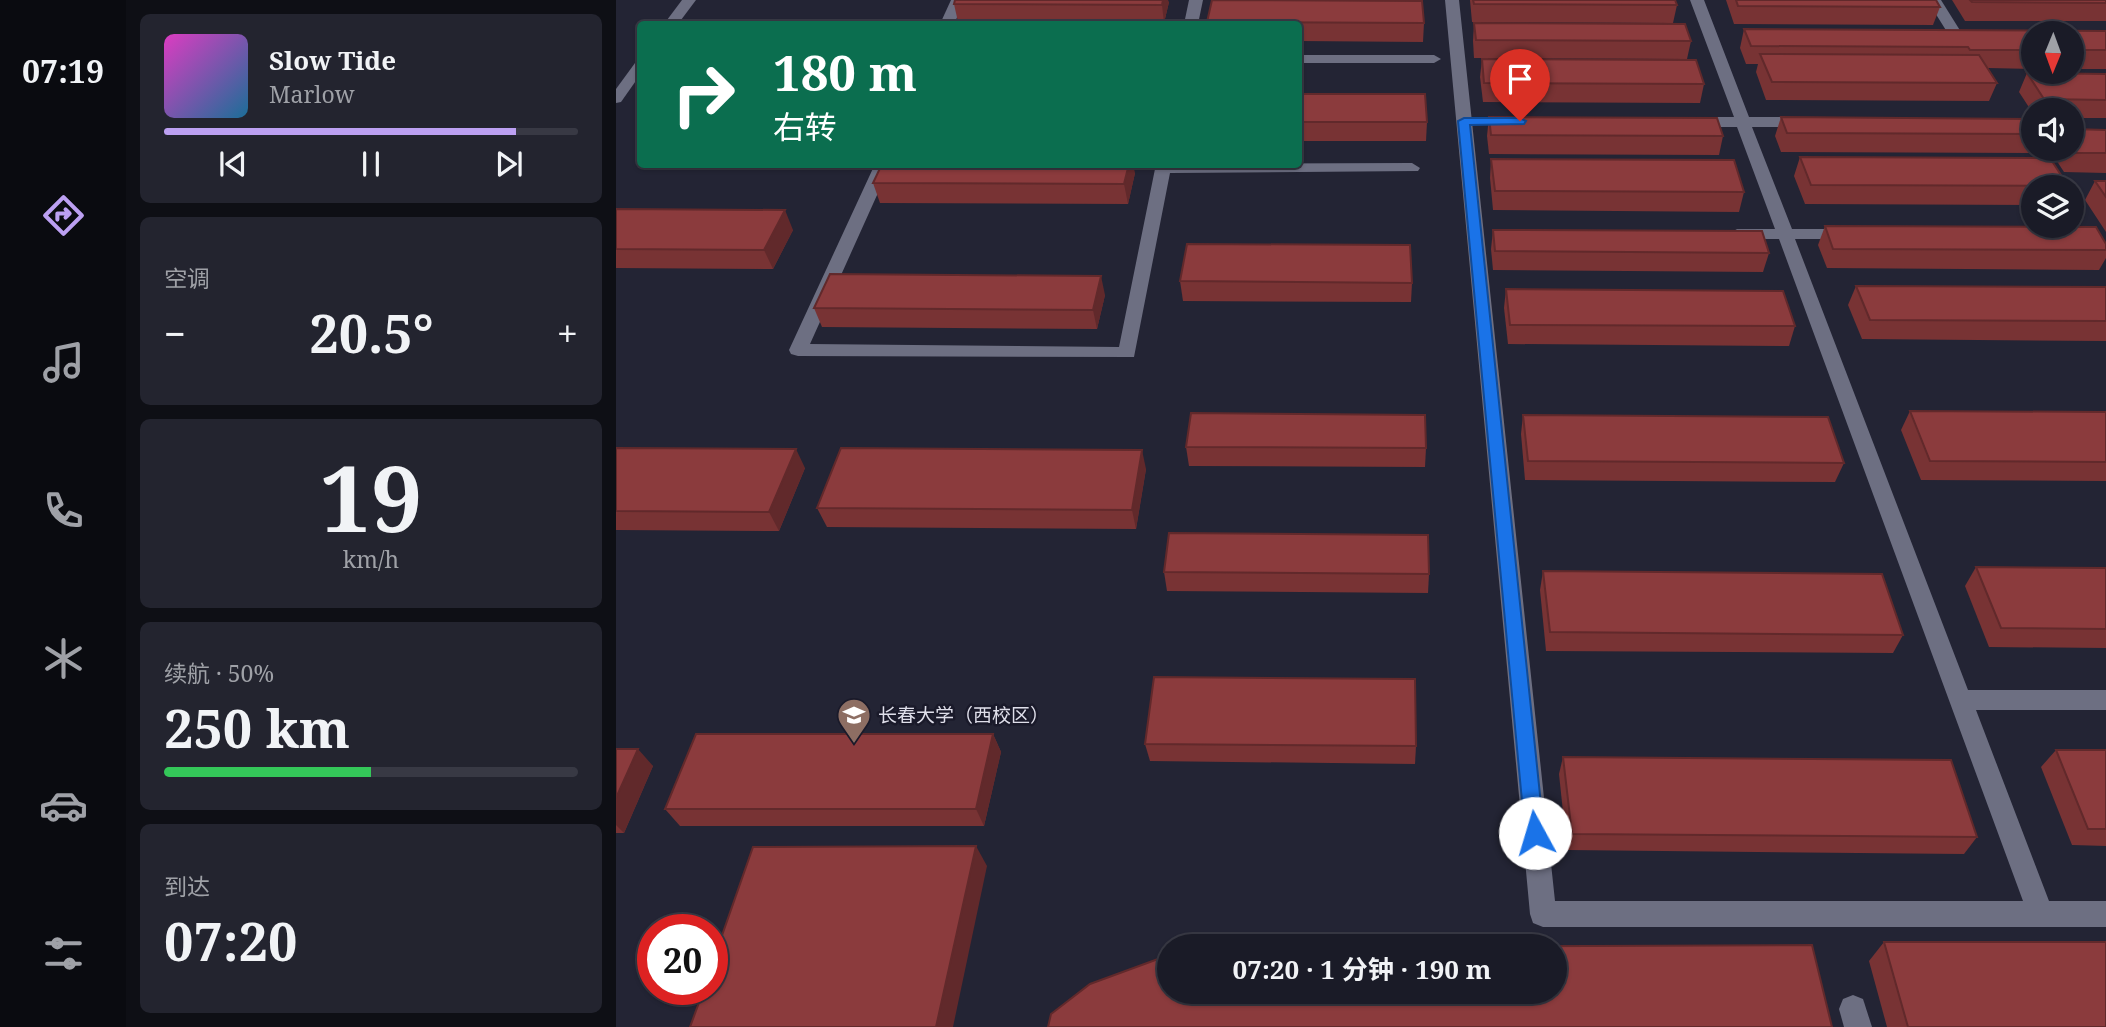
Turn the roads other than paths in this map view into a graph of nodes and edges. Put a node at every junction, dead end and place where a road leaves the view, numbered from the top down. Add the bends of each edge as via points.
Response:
1 (689, 0) edge
2 (958, 0) edge
3 (1196, 0) edge
4 (1452, 0) edge
5 (1697, 0) edge
6 (1934, 0) edge
7 (673, 21) edge
8 (948, 21) edge
9 (1192, 21) edge
10 (1959, 40) edge
11 (1302, 58) edge
12 (1434, 59) dead end
13 (637, 70) edge
14 (616, 99) edge
15 (1674, 122) edge
16 (1743, 122) junction
17 (1826, 122) edge
18 (881, 168) edge
19 (1163, 168) edge
20 (1302, 168) edge
21 (1412, 169) dead end
22 (1718, 234) edge
23 (1785, 234) junction
24 (1868, 234) edge
25 (1961, 700) junction
26 (2106, 700) edge
27 (2042, 914) junction
28 (2106, 914) edge

1 - 7 street
2 - 8 street
3 - 9 street
4 - 27 street via 1471,121 1543,915
5 - 16 street
6 - 10 street
11 - 12 street
13 - 14 street
15 - 16 street
16 - 17 street
16 - 23 street
18 - 19 street via 798,350 1127,353
20 - 21 street
22 - 23 street
23 - 24 street
23 - 25 street
25 - 26 street
25 - 27 street
27 - 28 street

